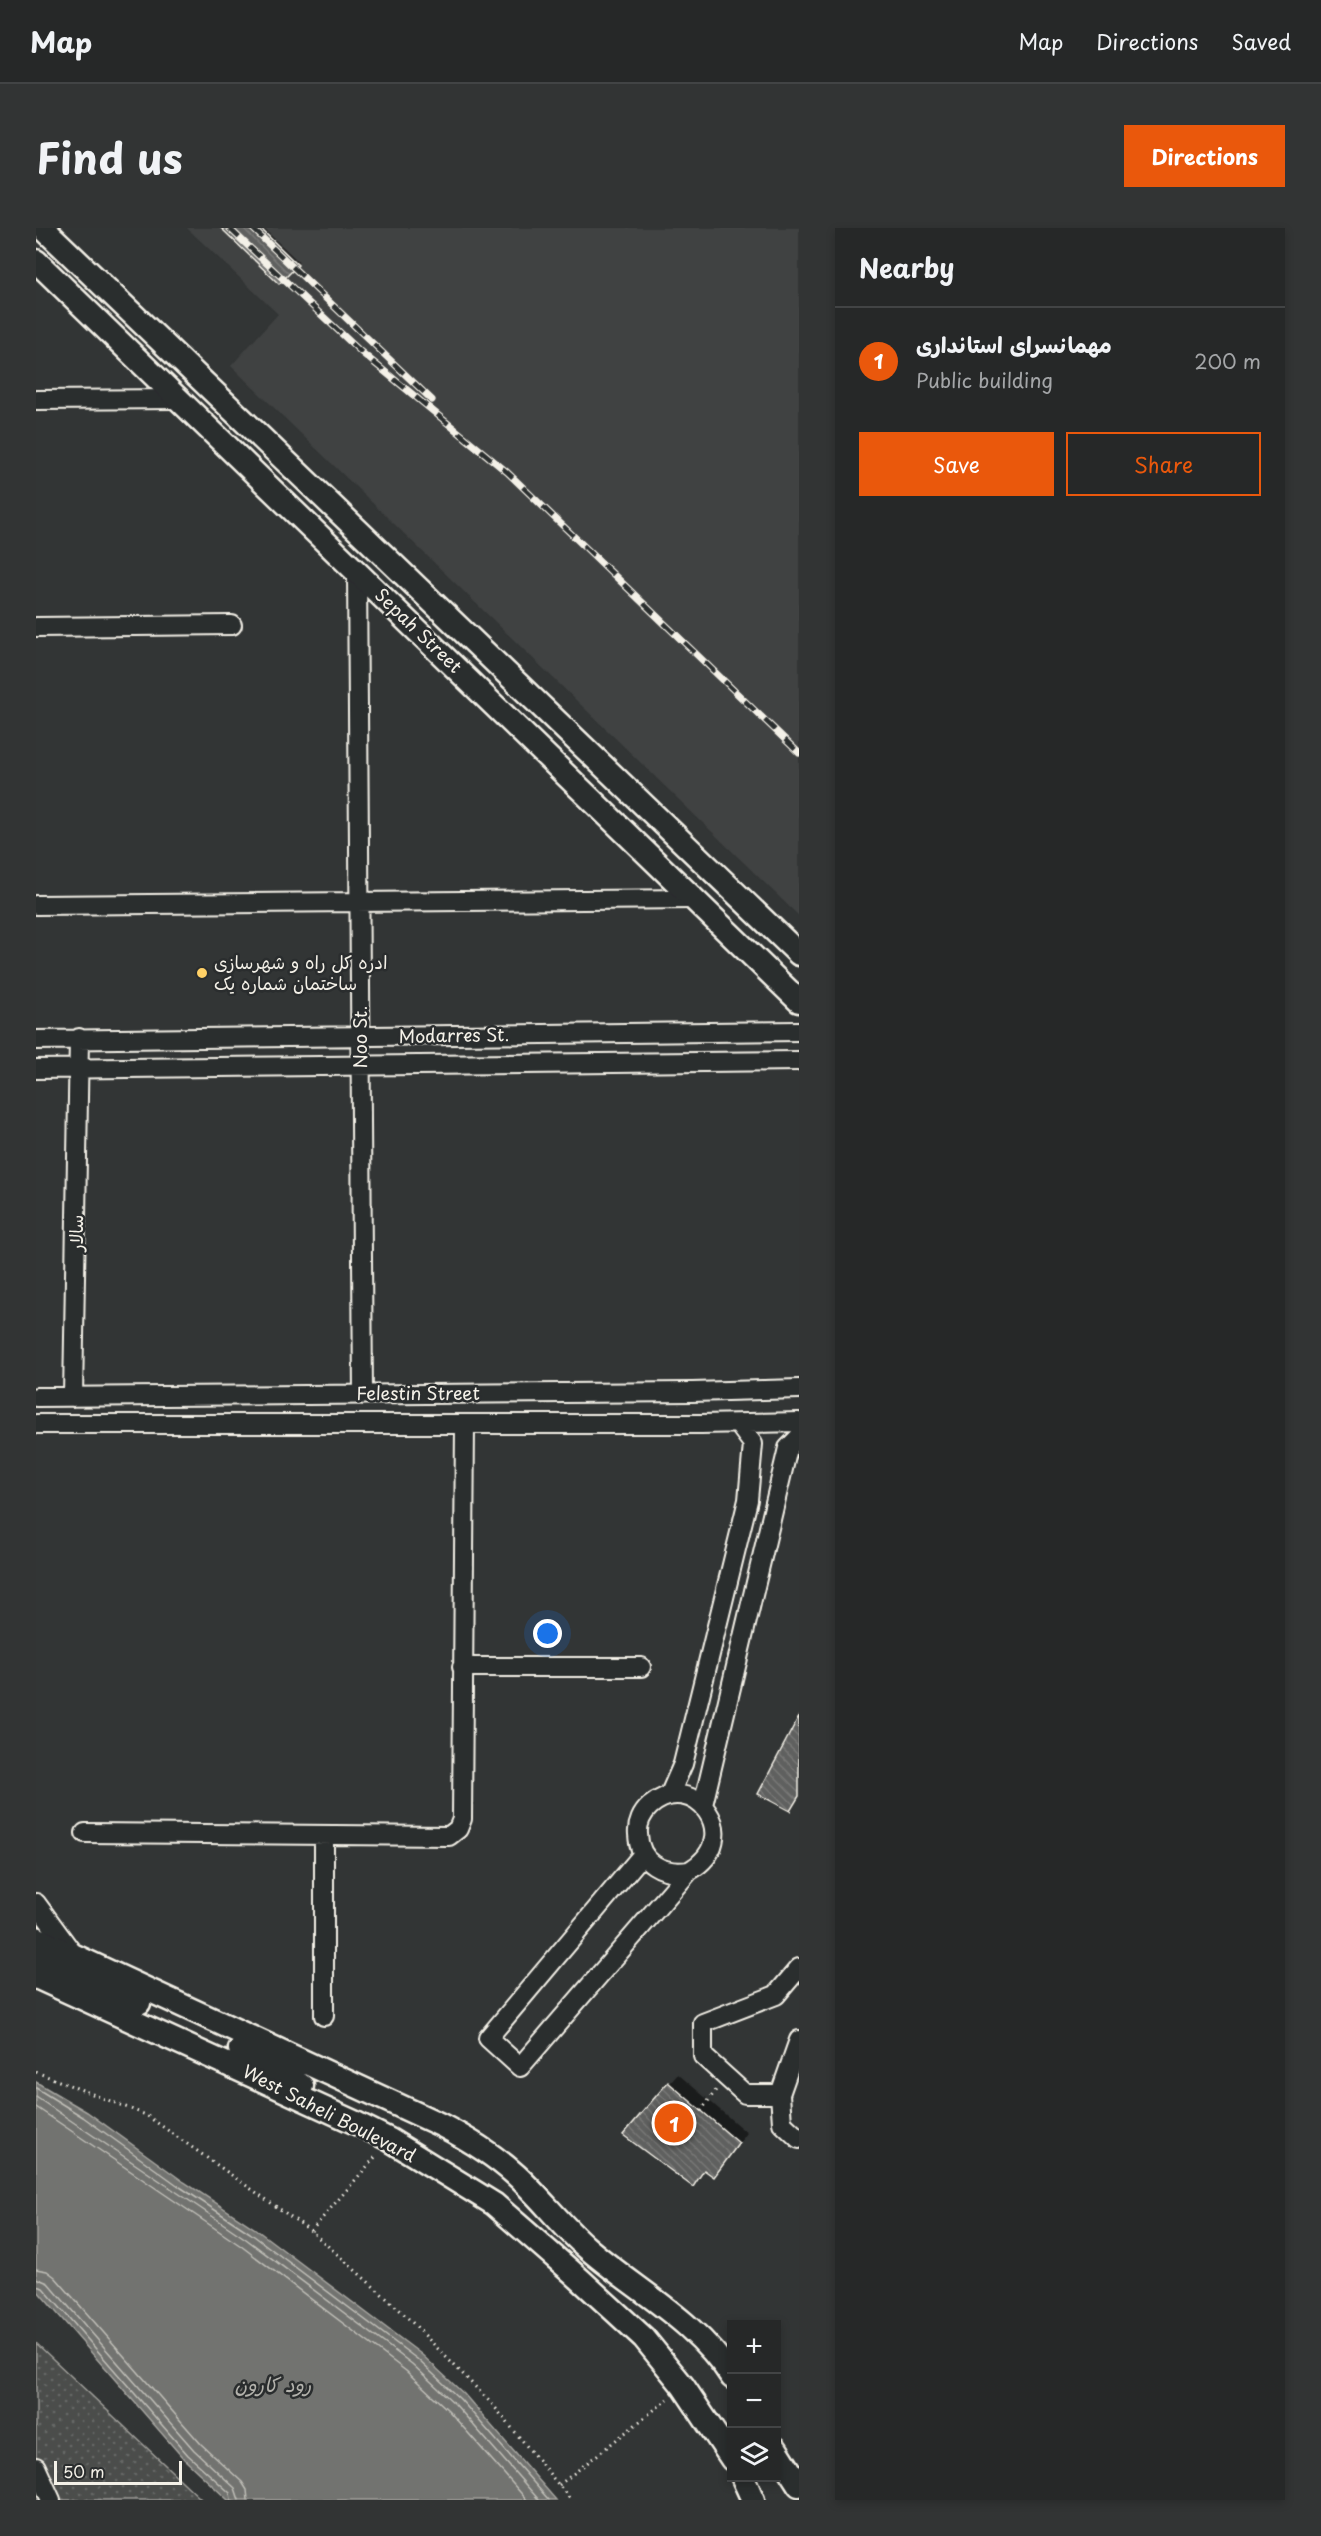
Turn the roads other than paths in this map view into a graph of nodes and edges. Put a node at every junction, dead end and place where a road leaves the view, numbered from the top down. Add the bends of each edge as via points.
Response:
1 (43, 228) edge
2 (36, 261) edge
3 (178, 399) junction
4 (36, 400) edge
5 (357, 572) junction
6 (232, 625) dead end
7 (36, 627) edge
8 (694, 898) junction
9 (359, 903) junction
10 (36, 905) edge
11 (799, 954) edge
12 (799, 1001) edge
13 (799, 1031) edge
14 (361, 1037) junction
15 (79, 1038) junction
16 (36, 1040) edge
17 (799, 1061) edge
18 (361, 1066) junction
19 (80, 1068) junction
20 (36, 1069) edge
21 (799, 1389) edge
22 (605, 1393) junction
23 (363, 1395) junction
24 (36, 1397) edge
25 (73, 1397) junction
26 (799, 1422) edge
27 (36, 1424) edge
28 (465, 1424) junction
29 (604, 1424) junction
30 (738, 1424) junction
31 (799, 1437) edge
32 (748, 1494) junction
33 (776, 1497) junction
34 (462, 1667) junction
35 (641, 1667) dead end
36 (669, 1796) junction
37 (703, 1805) junction
38 (85, 1833) dead end
39 (324, 1835) junction
40 (643, 1854) junction
41 (689, 1871) junction
42 (36, 1903) edge
43 (36, 1938) edge
44 (74, 1955) junction
45 (36, 1959) edge
46 (799, 1968) edge
47 (36, 1977) edge
48 (324, 2016) dead end
49 (799, 2040) edge
50 (780, 2094) junction
51 (356, 2123) junction
52 (799, 2139) edge
53 (730, 2374) edge
54 (727, 2451) edge
55 (781, 2456) edge
56 (36, 2467) edge
57 (745, 2482) edge
58 (799, 2485) edge
59 (51, 2500) edge
60 (753, 2500) edge

1 - 11 main road, Sepah Street
2 - 3 main road, Sepah Street
3 - 4 street
3 - 5 main road, Sepah Street
5 - 8 main road, Sepah Street
5 - 9 street, Noo St.
6 - 7 street
8 - 9 street
8 - 12 main road, Sepah Street
9 - 10 street
9 - 14 street, Noo St.
13 - 14 street, Modarres St.
14 - 15 street, Modarres St.
14 - 18 street, Noo St.
15 - 16 street, Modarres St.
15 - 19 street, سالار
17 - 18 street, Modarres St.
18 - 19 street, Modarres St.
18 - 23 street, Noo St.
19 - 20 street, Modarres St.
19 - 25 street, سالار
21 - 22 street, Felestin Street
22 - 23 street, Felestin Street
22 - 29 street
23 - 25 street, Felestin Street
24 - 25 street, Felestin Street
26 - 30 street, Felestin Street
27 - 28 street, Felestin Street
28 - 29 street, Felestin Street
28 - 34 street
29 - 30 street, Felestin Street
30 - 32 street via 753,1444
31 - 33 street via 788,1448
32 - 33 street
32 - 36 street via 683,1764
33 - 37 street
34 - 35 street
34 - 39 street via 459,1829 449,1836
36 - 37 street via 681,1795
36 - 40 street via 657,1800 640,1818 638,1836
37 - 41 street via 715,1828 714,1842 709,1854
38 - 39 street
39 - 48 street
40 - 41 street via 663,1871
40 - 41 street via 488,2038 520,2067
42 - 44 street
43 - 44 main road, West Saheli Boulevard
44 - 53 main road, West Saheli Boulevard via 481,2147 517,2176 588,2249 683,2320
45 - 51 main road via 262,2058
46 - 50 street via 776,1995 703,2023 703,2056 745,2094
47 - 51 main road, West Saheli Boulevard
49 - 50 street
50 - 52 street via 782,2123
51 - 54 main road, West Saheli Boulevard via 494,2204 644,2338 684,2386
55 - 58 main road
56 - 59 street
57 - 60 main road

